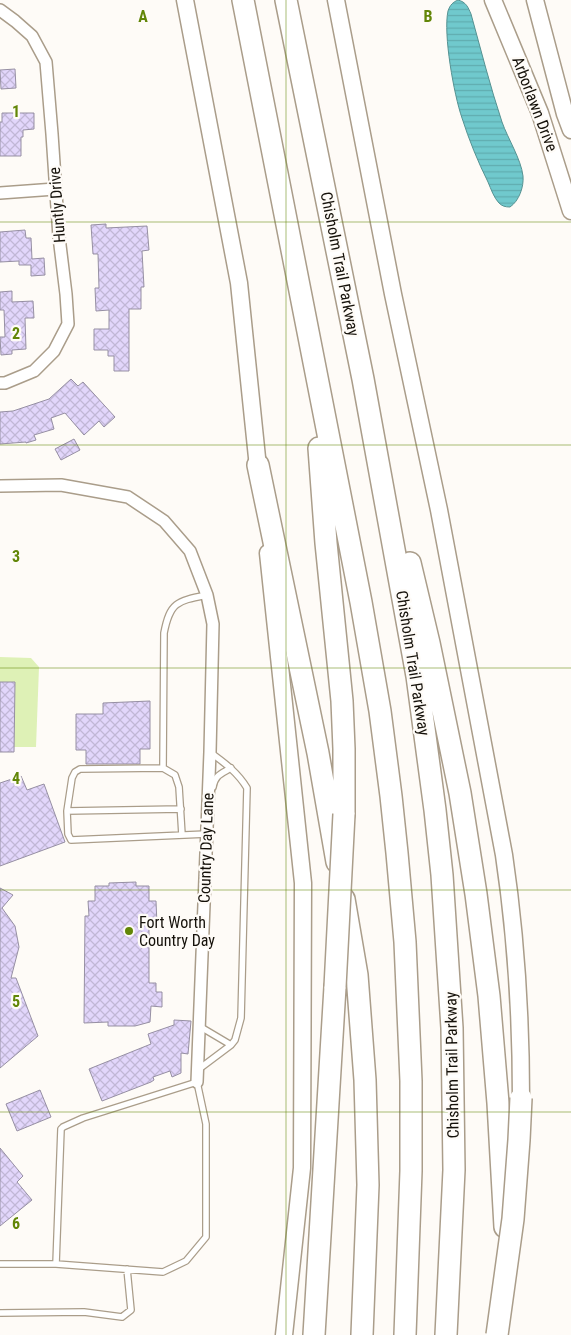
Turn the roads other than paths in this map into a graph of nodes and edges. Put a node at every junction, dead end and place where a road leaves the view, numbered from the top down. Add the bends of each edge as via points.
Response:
1 (185, 0) edge
2 (243, 0) edge
3 (286, 0) edge
4 (336, 0) edge
5 (493, 0) edge
6 (535, 0) edge
7 (0, 10) edge
8 (571, 130) edge
9 (55, 189) junction
10 (0, 193) edge
11 (571, 211) edge
12 (311, 348) junction
13 (363, 379) junction
14 (0, 383) edge
15 (258, 465) junction
16 (0, 486) edge
17 (207, 595) junction
18 (210, 752) junction
19 (163, 768) junction
20 (231, 768) junction
21 (208, 804) junction
22 (181, 808) junction
23 (67, 812) junction
24 (207, 834) junction
25 (182, 835) junction
26 (199, 1026) junction
27 (231, 1045) junction
28 (197, 1076) junction
29 (521, 1098) joint
30 (0, 1264) edge
31 (56, 1264) junction
32 (128, 1269) junction
33 (0, 1312) edge
34 (284, 1335) edge
35 (314, 1335) edge
36 (362, 1335) edge
37 (405, 1335) edge
38 (446, 1335) edge
39 (497, 1335) edge
40 (504, 1335) edge

1 - 15 main road via 239,283
2 - 12 highway
3 - 13 highway, Chisholm Trail Parkway
4 - 29 main road via 440,510 504,855 518,987
5 - 11 main road, Arborlawn Drive via 540,113
6 - 8 main road, Arborlawn Drive
7 - 9 street, Huntly Drive via 32,36 46,62
9 - 10 street
9 - 14 street, Huntly Drive via 68,324 54,351 34,371
12 - 35 highway, bridge via 344,749 344,814
12 - 37 highway via 366,628 380,711 397,853 405,942 411,1100
13 - 38 highway, Chisholm Trail Parkway via 420,692 442,875 452,1028 454,1131
13 - 40 highway via 390,472 429,644 460,793 476,894 498,1103 505,1217
15 - 34 main road via 303,883 302,1168
15 - 36 highway via 318,753 357,974 368,1185
16 - 17 street, Country Day Lane via 61,485 128,497 164,521 190,551
17 - 18 street, Country Day Lane via 213,624
17 - 19 lane via 176,604 167,618 164,634
18 - 20 lane
18 - 21 street, Country Day Lane
19 - 22 lane via 175,775
19 - 23 lane via 80,769 72,778
20 - 21 lane via 214,780
20 - 27 lane via 247,788 241,1018
21 - 24 street, Country Day Lane
22 - 23 lane
22 - 25 lane
23 - 25 lane via 71,840
24 - 25 lane
24 - 26 street, Country Day Lane
26 - 27 lane
26 - 28 street, Country Day Lane
27 - 28 lane
28 - 31 lane via 82,1118 61,1129
28 - 32 lane via 206,1124 206,1237 186,1261 163,1272
29 - 39 highway, bridge via 513,1219
30 - 31 lane
31 - 32 lane
32 - 33 lane via 131,1310 122,1318 84,1312

